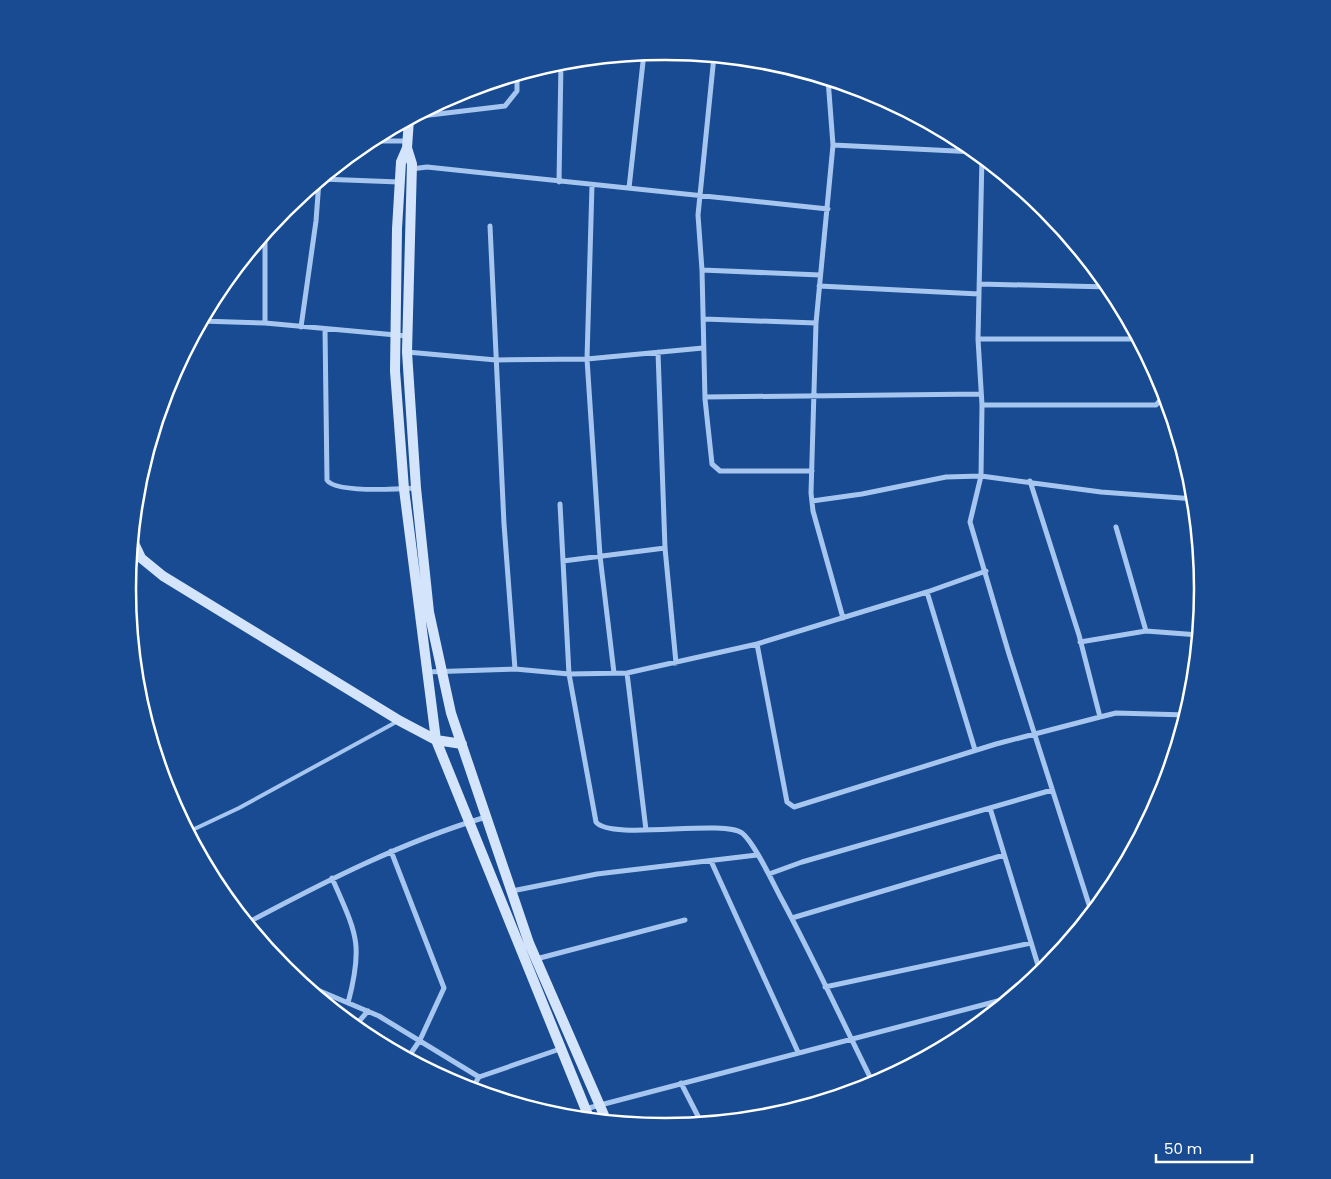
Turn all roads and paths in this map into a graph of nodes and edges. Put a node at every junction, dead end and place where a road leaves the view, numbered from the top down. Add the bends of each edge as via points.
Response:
1 (643, 61) edge
2 (713, 63) edge
3 (561, 70) edge
4 (517, 81) edge
5 (829, 86) edge
6 (431, 115) edge
7 (408, 127) edge
8 (382, 142) edge
9 (407, 144) junction
10 (833, 145) junction
11 (963, 151) edge
12 (982, 165) edge
13 (411, 169) junction
14 (329, 180) edge
15 (399, 182) junction
16 (559, 182) junction
17 (592, 185) junction
18 (319, 188) edge
19 (629, 188) junction
20 (698, 196) junction
21 (828, 209) junction
22 (490, 226) dead end
23 (265, 243) edge
24 (702, 270) junction
25 (820, 275) junction
26 (979, 284) junction
27 (819, 286) junction
28 (1100, 287) edge
29 (979, 294) junction
30 (704, 319) junction
31 (210, 320) edge
32 (816, 322) junction
33 (264, 324) junction
34 (301, 327) junction
35 (325, 329) junction
36 (395, 336) junction
37 (407, 336) junction
38 (978, 339) junction
39 (1131, 339) edge
40 (703, 348) junction
41 (407, 352) junction
42 (658, 352) junction
43 (587, 359) junction
44 (496, 360) junction
45 (980, 394) junction
46 (814, 395) junction
47 (705, 396) junction
48 (1160, 401) edge
49 (982, 405) junction
50 (812, 471) junction
51 (981, 476) junction
52 (1030, 481) junction
53 (416, 488) junction
54 (404, 489) junction
55 (1187, 498) edge
56 (812, 501) junction
57 (560, 504) dead end
58 (1116, 527) dead end
59 (665, 548) junction
60 (138, 551) edge
61 (600, 556) junction
62 (563, 561) junction
63 (986, 571) junction
64 (927, 592) junction
65 (842, 618) junction
66 (1146, 631) junction
67 (1193, 635) edge
68 (1080, 642) junction
69 (757, 644) junction
70 (676, 663) junction
71 (515, 669) junction
72 (426, 672) junction
73 (442, 672) junction
74 (614, 673) junction
75 (628, 673) junction
76 (569, 674) junction
77 (1180, 714) edge
78 (1100, 717) junction
79 (400, 721) junction
80 (1035, 733) junction
81 (436, 740) junction
82 (462, 744) junction
83 (974, 750) junction
84 (1052, 790) junction
85 (990, 808) junction
86 (486, 817) junction
87 (468, 822) junction
88 (194, 829) edge
89 (646, 830) junction
90 (392, 851) junction
91 (757, 855) junction
92 (1004, 855) junction
93 (711, 861) junction
94 (769, 874) junction
95 (332, 878) junction
96 (512, 891) junction
97 (1090, 907) edge
98 (792, 918) junction
99 (252, 920) edge
100 (685, 920) dead end
101 (1031, 943) junction
102 (536, 959) junction
103 (1038, 966) edge
104 (825, 987) junction
105 (320, 991) edge
106 (1000, 1000) edge
107 (348, 1003) junction
108 (368, 1011) junction
109 (359, 1021) edge
110 (851, 1038) junction
111 (420, 1040) junction
112 (560, 1049) junction
113 (798, 1052) junction
114 (411, 1054) edge
115 (479, 1077) junction
116 (870, 1078) edge
117 (682, 1083) junction
118 (475, 1084) edge
119 (600, 1105) junction
120 (585, 1109) junction
121 (587, 1113) edge
122 (604, 1115) edge
123 (699, 1118) edge

1 - 19 street
2 - 20 street
3 - 16 street
4 - 6 street via 517,91 505,106
5 - 10 street
7 - 9 street
8 - 9 street
9 - 13 street
9 - 15 street
10 - 11 street
10 - 21 street
12 - 26 street
13 - 16 street via 427,167
13 - 37 street
14 - 15 street
15 - 36 street
16 - 17 street
17 - 19 street
17 - 43 street
18 - 34 street
19 - 20 street
20 - 21 street
20 - 24 street
21 - 25 street
22 - 44 street
23 - 33 street
24 - 25 street
24 - 30 street
25 - 27 street
26 - 28 street
26 - 29 street
27 - 29 street
27 - 32 street
29 - 38 street
30 - 32 street
30 - 40 street
31 - 33 street
32 - 46 street
33 - 34 street
34 - 35 street
35 - 36 street
35 - 54 street via 327,480 334,486
36 - 37 street
36 - 54 street
37 - 41 street
38 - 39 street
38 - 45 street
40 - 42 street
40 - 47 street
41 - 44 street
41 - 53 street
42 - 43 street
42 - 59 street
43 - 44 street
43 - 61 street
44 - 71 street
45 - 46 street
45 - 49 street
46 - 47 street
46 - 50 street
47 - 50 street via 712,464 717,469
48 - 49 street via 1156,405
49 - 51 street
50 - 56 street
51 - 52 street
51 - 56 street via 946,477
51 - 63 street via 970,522
52 - 55 street via 1101,492
52 - 68 street
53 - 54 street
53 - 73 street via 429,612
54 - 72 street
56 - 65 street
57 - 62 street
58 - 66 street
59 - 61 street
59 - 70 street
60 - 79 street via 141,558 163,576
61 - 62 street
61 - 74 street
62 - 76 street
63 - 64 street
63 - 80 street
64 - 65 street
64 - 83 street
65 - 69 street
66 - 67 street
66 - 68 street
68 - 78 street
69 - 70 street
69 - 83 street via 787,802 794,807
70 - 75 street
71 - 73 street
71 - 76 street
72 - 73 street
72 - 81 street
73 - 82 street
74 - 75 street
74 - 76 street
75 - 89 street
76 - 89 street via 596,822 606,828
77 - 78 street via 1116,713
78 - 80 street
79 - 81 street
79 - 88 lane
80 - 83 street
80 - 84 street
81 - 82 street
81 - 87 street
82 - 86 street
84 - 85 street
84 - 97 street
85 - 92 street
85 - 94 street
86 - 87 street
86 - 96 street
87 - 90 street
87 - 112 street
89 - 91 street via 732,829 744,835
90 - 95 street
90 - 111 street via 443,982 443,994
91 - 93 street
91 - 94 street
92 - 98 street
92 - 101 street
93 - 96 street via 597,874
93 - 113 street
94 - 98 street
95 - 99 street
95 - 107 street via 354,929 358,949
96 - 102 street
98 - 104 street
100 - 102 street
101 - 103 street
101 - 104 street
102 - 119 street
104 - 110 street
105 - 107 street
106 - 110 street
107 - 108 street
108 - 109 street
108 - 111 street
110 - 113 street
110 - 116 street
111 - 114 street
111 - 115 street
112 - 115 street
112 - 120 street
113 - 117 street
115 - 118 street
117 - 119 street
117 - 123 street
119 - 120 street
119 - 122 street
120 - 121 street

